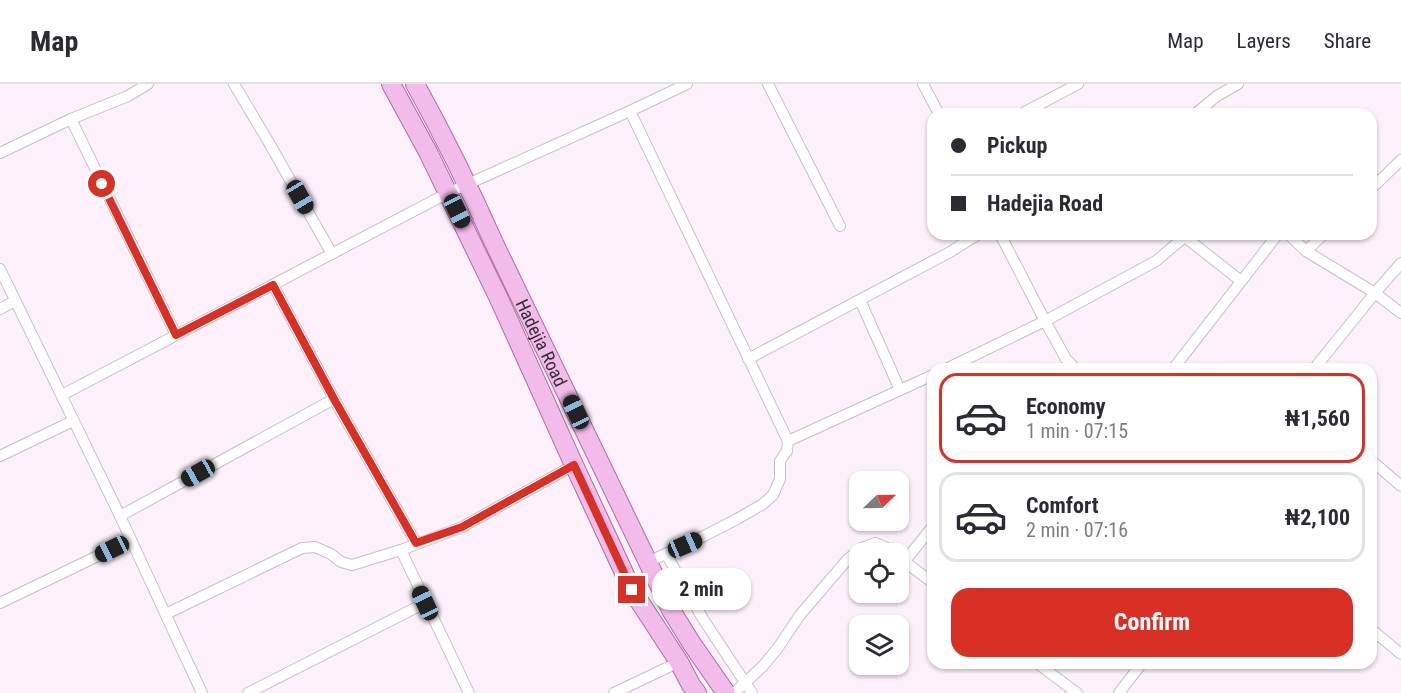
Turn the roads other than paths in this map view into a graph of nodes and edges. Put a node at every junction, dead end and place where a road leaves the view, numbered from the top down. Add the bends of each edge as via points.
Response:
1 (148, 84) edge
2 (234, 84) edge
3 (391, 84) edge
4 (415, 84) edge
5 (687, 84) edge
6 (768, 84) edge
7 (923, 84) edge
8 (1078, 84) edge
9 (1238, 84) edge
10 (936, 108) edge
11 (1032, 108) edge
12 (1202, 108) edge
13 (630, 111) junction
14 (71, 119) junction
15 (0, 153) edge
16 (1401, 160) edge
17 (1377, 183) edge
18 (468, 184) junction
19 (448, 193) junction
20 (840, 226) dead end
21 (969, 240) edge
22 (1003, 240) edge
23 (1182, 240) edge
24 (1192, 240) edge
25 (1273, 240) edge
26 (1294, 240) edge
27 (1318, 240) edge
28 (1306, 251) junction
29 (332, 254) junction
30 (1401, 263) edge
31 (0, 269) edge
32 (1241, 281) junction
33 (273, 285) junction
34 (1375, 292) junction
35 (860, 300) junction
36 (15, 301) junction
37 (0, 309) edge
38 (1401, 313) edge
39 (1045, 321) junction
40 (176, 335) junction
41 (748, 359) junction
42 (958, 363) edge
43 (1070, 363) edge
44 (1178, 363) edge
45 (1319, 363) edge
46 (927, 378) edge
47 (900, 390) junction
48 (62, 394) junction
49 (334, 399) junction
50 (73, 421) junction
51 (788, 441) junction
52 (0, 456) edge
53 (574, 465) junction
54 (1377, 465) edge
55 (1401, 486) edge
56 (120, 516) junction
57 (927, 532) edge
58 (131, 540) junction
59 (416, 543) junction
60 (401, 550) junction
61 (909, 552) edge
62 (666, 554) junction
63 (849, 559) edge
64 (909, 564) edge
65 (651, 569) junction
66 (927, 578) edge
67 (632, 590) junction
68 (0, 603) edge
69 (425, 603) junction
70 (166, 614) junction
71 (1377, 635) edge
72 (1401, 654) edge
73 (679, 662) junction
74 (1045, 669) edge
75 (1137, 669) edge
76 (744, 683) junction
77 (202, 693) edge
78 (248, 693) edge
79 (469, 693) edge
80 (614, 693) edge
81 (697, 693) edge
82 (726, 693) edge
83 (734, 693) edge
84 (752, 693) edge
85 (1077, 693) edge
86 (1119, 693) edge

1 - 14 street
2 - 29 street
3 - 19 main road, Hadejia Road
4 - 18 main road, Hadejia Road
5 - 13 street
6 - 20 street
7 - 10 street
8 - 11 street
9 - 12 street
13 - 18 street
13 - 41 street
14 - 15 street
14 - 40 street
16 - 17 street
18 - 19 street
18 - 65 main road, Hadejia Road
19 - 29 street
19 - 53 main road, Hadejia Road
21 - 35 street
22 - 39 street
23 - 39 street via 1156,261
24 - 32 street
25 - 32 street
26 - 28 street
27 - 28 street
28 - 34 street
29 - 33 street
30 - 34 street
31 - 36 street
32 - 44 street
33 - 40 street
33 - 49 street
34 - 38 street
34 - 45 street
35 - 41 street
35 - 47 street
36 - 37 street
36 - 48 street
39 - 42 street
39 - 43 street
40 - 48 street
41 - 51 street
46 - 47 street
47 - 51 street
48 - 50 street
49 - 56 street
49 - 59 street
50 - 52 street
50 - 56 street
51 - 62 street via 773,495 737,519
53 - 59 street via 462,527
53 - 67 main road, Hadejia Road
54 - 55 street
56 - 58 street
57 - 61 street
58 - 68 street
58 - 70 street
59 - 60 street
60 - 69 street
60 - 70 street via 352,565 315,547 302,548
62 - 65 street
62 - 76 street
63 - 76 street via 763,666
64 - 66 street
65 - 67 main road
65 - 82 main road, Hadejia Road via 671,610
67 - 73 main road, Hadejia Road
69 - 78 street
69 - 79 street
70 - 77 street
71 - 72 street
73 - 80 street
73 - 81 main road, Hadejia Road
74 - 85 street
75 - 86 street
76 - 83 street
76 - 84 street

